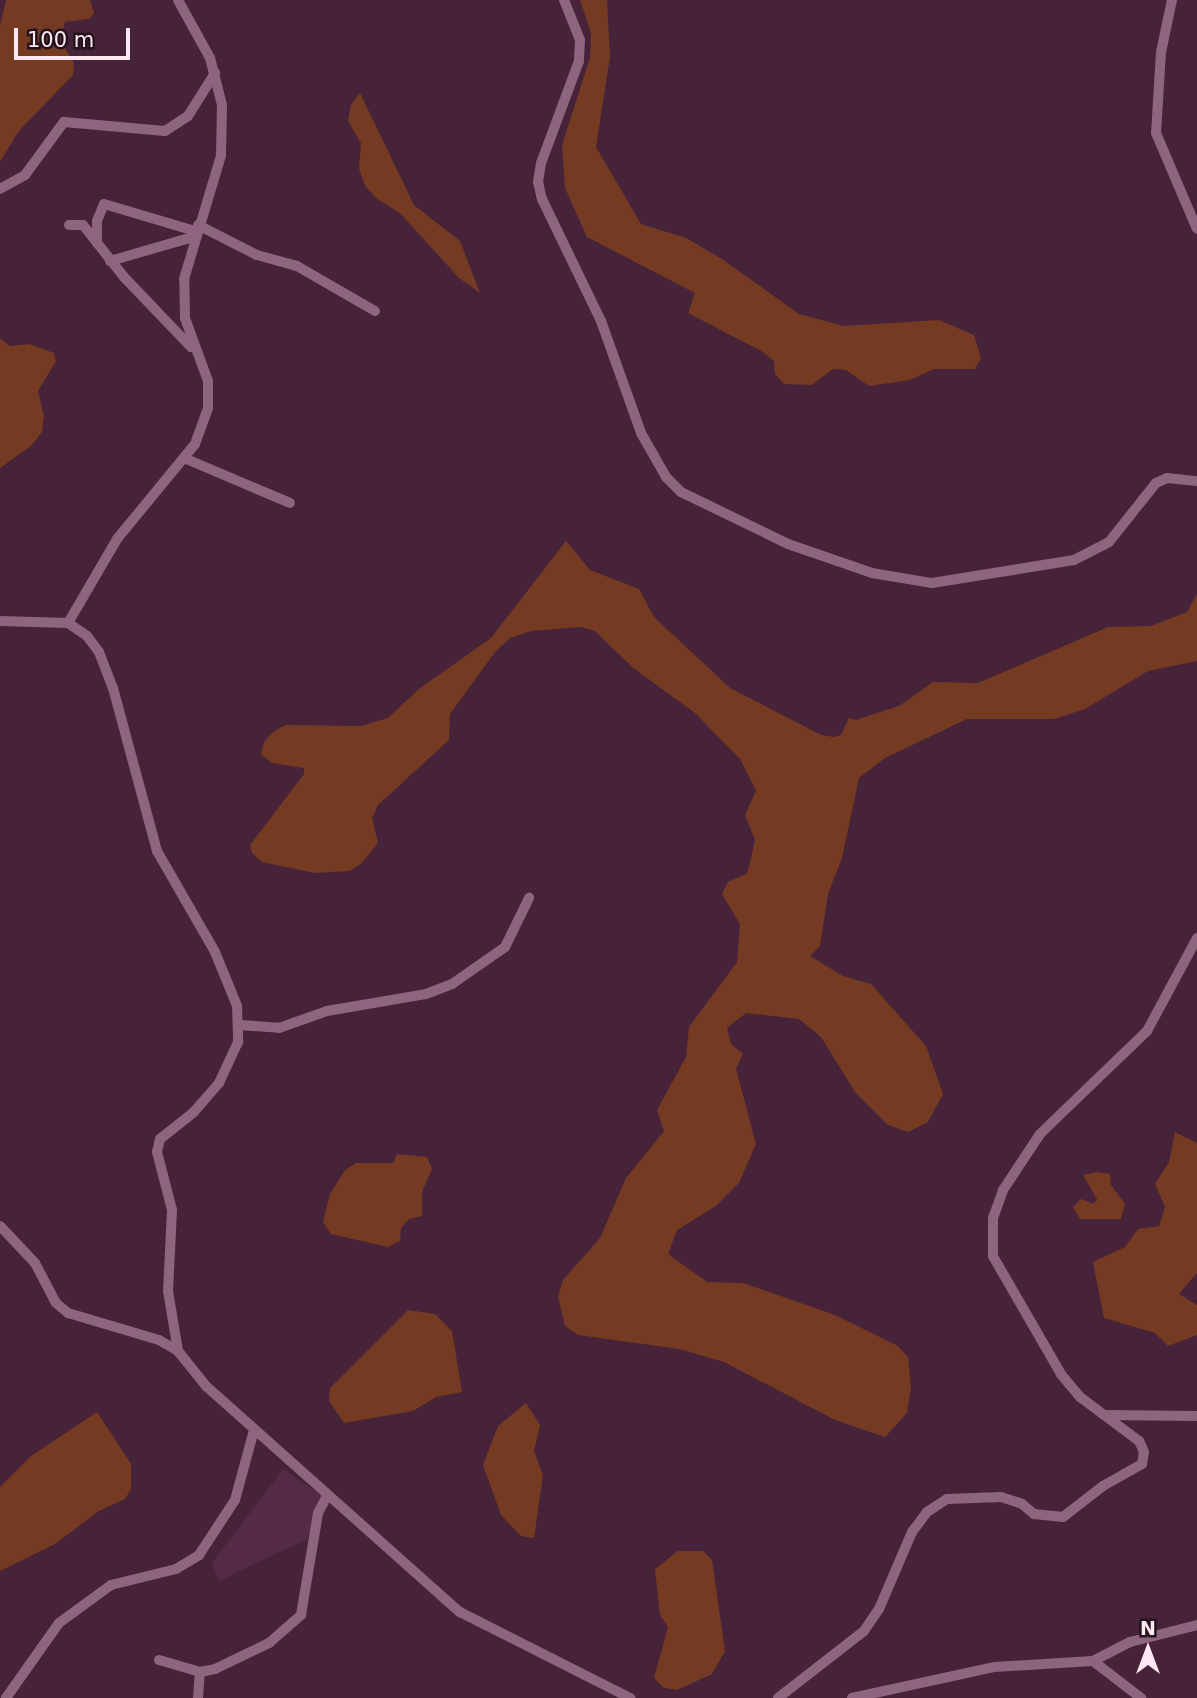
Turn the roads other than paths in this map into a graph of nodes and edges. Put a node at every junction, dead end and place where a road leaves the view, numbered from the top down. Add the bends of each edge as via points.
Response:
1 (178, 0) edge
2 (564, 0) edge
3 (1172, 0) edge
4 (215, 73) junction
5 (0, 189) edge
6 (69, 225) dead end
7 (1197, 229) edge
8 (195, 231) junction
9 (97, 243) junction
10 (110, 261) junction
11 (375, 311) dead end
12 (195, 351) junction
13 (184, 458) junction
14 (1197, 481) edge
15 (290, 503) dead end
16 (0, 621) edge
17 (68, 623) junction
18 (529, 898) dead end
19 (1197, 938) edge
20 (240, 1025) junction
21 (0, 1226) edge
22 (178, 1351) junction
23 (1105, 1415) junction
24 (1197, 1416) edge
25 (254, 1430) junction
26 (328, 1494) junction
27 (1197, 1625) edge
28 (159, 1660) dead end
29 (1093, 1661) junction
30 (200, 1672) junction
31 (6, 1698) edge
32 (198, 1698) edge
33 (630, 1698) edge
34 (778, 1698) edge
35 (852, 1698) edge
36 (1141, 1698) edge

1 - 4 street
2 - 14 street via 580,40 579,61 538,182 553,226 601,321 641,433 666,477 681,492 788,544 872,573 932,583 1074,560 1109,542 1156,483 1167,478
3 - 7 street via 1161,51 1156,133
4 - 5 street via 188,116 165,131 64,122 25,174
4 - 8 street via 222,105 221,156
6 - 9 street via 83,225
8 - 9 street via 104,204 97,221
8 - 10 street
8 - 11 street via 297,266
8 - 12 street via 184,301
9 - 10 street
10 - 12 street
12 - 13 street via 208,381 208,408 195,444
13 - 15 street
13 - 17 street via 117,539
16 - 17 street
17 - 20 street via 87,636 103,663 157,851 222,967
18 - 20 street via 505,947 452,984 426,994 327,1011 279,1028
19 - 23 street via 1147,1031 1040,1134 1003,1191 993,1218 991,1240 998,1264 1061,1374 1080,1397
20 - 22 street via 231,1061 219,1083 194,1112 160,1139 157,1152 172,1210 168,1291
21 - 22 street via 36,1263 56,1303 68,1313 159,1340
22 - 25 street via 206,1386
23 - 24 street
23 - 34 street via 1139,1441 1144,1452 1142,1464 1063,1517 1034,1514 1001,1497 947,1499 927,1512 912,1532 879,1609 864,1631
25 - 26 street
25 - 31 street via 235,1500 199,1556 176,1569 111,1585 59,1623
26 - 30 street via 318,1513 301,1615 269,1643
26 - 33 street via 477,1623
27 - 29 street via 1130,1642
28 - 30 street
29 - 35 street via 994,1667
29 - 36 street
30 - 32 street

